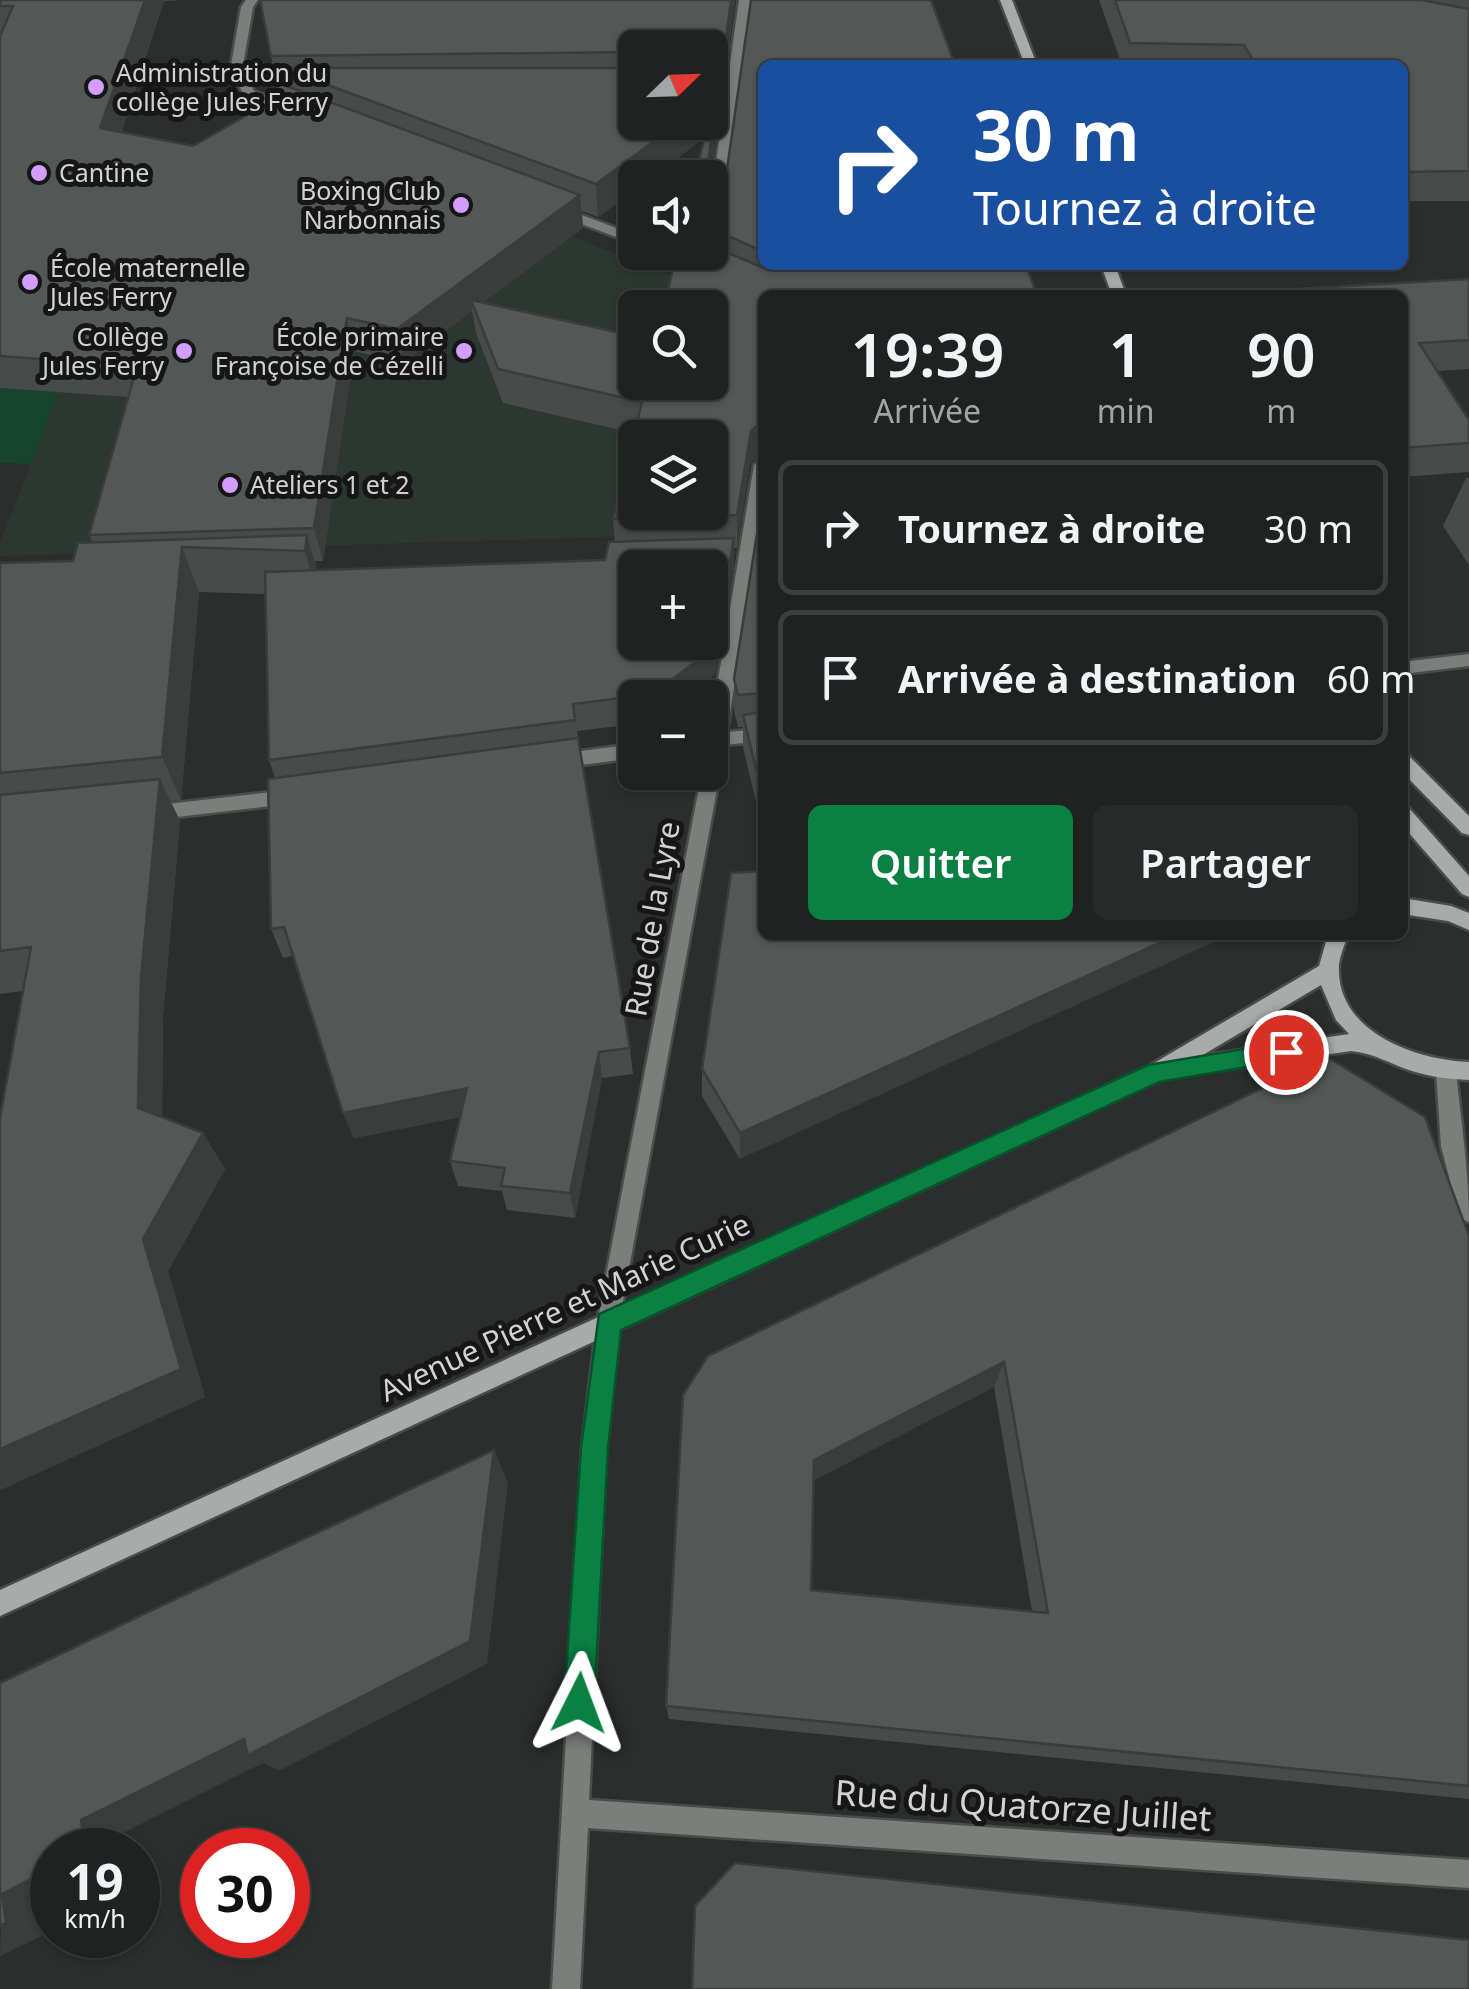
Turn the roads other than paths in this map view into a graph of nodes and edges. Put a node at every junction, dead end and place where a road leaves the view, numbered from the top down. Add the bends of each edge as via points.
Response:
1 (252, 0) edge
2 (745, 0) edge
3 (1006, 0) edge
4 (1028, 60) edge
5 (287, 93) edge
6 (249, 94) junction
7 (302, 114) edge
8 (718, 160) edge
9 (546, 206) edge
10 (618, 234) edge
11 (758, 481) edge
12 (1469, 660) edge
13 (1408, 667) edge
14 (722, 680) edge
15 (758, 735) edge
16 (728, 739) edge
17 (618, 752) edge
18 (539, 763) edge
19 (1408, 766) edge
20 (705, 790) edge
21 (310, 794) edge
22 (136, 815) edge
23 (1408, 819) edge
24 (1469, 828) edge
25 (1469, 889) edge
26 (1408, 907) edge
27 (1469, 922) edge
28 (1335, 940) edge
29 (1328, 971) junction
30 (1373, 1044) junction
31 (1446, 1071) junction
32 (1469, 1071) edge
33 (1156, 1072) junction
34 (1469, 1212) edge
35 (608, 1323) junction
36 (0, 1603) edge
37 (573, 1813) junction
38 (1469, 1874) edge
39 (566, 1989) edge

1 - 6 street via 236,71
2 - 8 street
3 - 4 street
5 - 6 street
6 - 7 street
9 - 10 street
11 - 14 street, Rue de la Lyre via 737,557
12 - 13 street
15 - 16 street
17 - 18 street
19 - 24 street
20 - 35 street, Rue de la Lyre
21 - 22 street
23 - 25 street
26 - 27 street
28 - 29 street
29 - 30 street via 1338,1004
29 - 33 street, Avenue Pierre et Marie Curie
30 - 31 street via 1417,1066
30 - 33 street, Avenue Pierre et Marie Curie
31 - 32 street
31 - 34 street via 1452,1146
33 - 35 street, Avenue Pierre et Marie Curie
35 - 36 street, Avenue Pierre et Marie Curie
35 - 37 street, Rue de la Lyre via 594,1448
37 - 38 street, Rue du Quatorze Juillet
37 - 39 street, Rue de la Lyre

